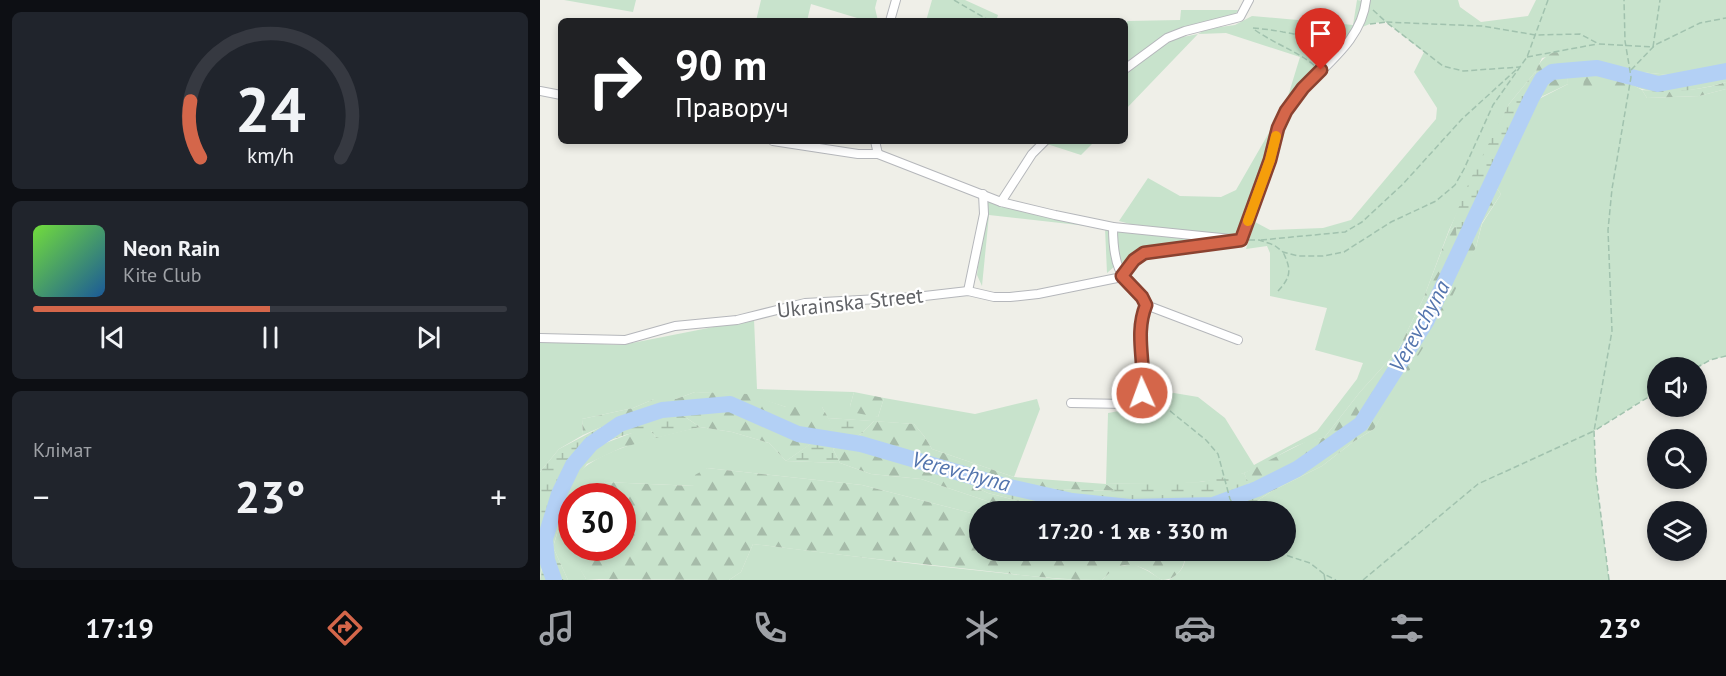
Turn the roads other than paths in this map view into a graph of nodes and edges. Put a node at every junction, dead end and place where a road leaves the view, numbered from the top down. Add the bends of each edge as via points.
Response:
1 (896, 0) edge
2 (1249, 0) edge
3 (1368, 3) edge
4 (891, 18) edge
5 (1128, 67) edge
6 (540, 91) edge
7 (558, 94) edge
8 (793, 144) edge
9 (876, 144) edge
10 (1042, 144) edge
11 (878, 154) junction
12 (983, 194) junction
13 (1001, 202) junction
14 (1113, 227) junction
15 (1241, 240) junction
16 (1122, 276) junction
17 (968, 291) junction
18 (1146, 305) junction
19 (540, 338) edge
20 (1238, 340) dead end
21 (1071, 403) dead end

1 - 4 street
2 - 5 street via 1240,17 1167,38
3 - 15 street via 1349,42 1286,111
6 - 7 street
8 - 11 street
9 - 11 street
10 - 13 street
11 - 12 street
12 - 13 street
12 - 17 street via 984,214
13 - 14 street
14 - 15 street
14 - 16 street
15 - 16 street via 1144,253
16 - 17 street, Ukrainska Street via 1010,297
16 - 18 street
17 - 19 street, Ukrainska Street via 805,303 737,320 675,326 625,340
18 - 20 street
18 - 21 street via 1139,336 1143,388 1137,400

